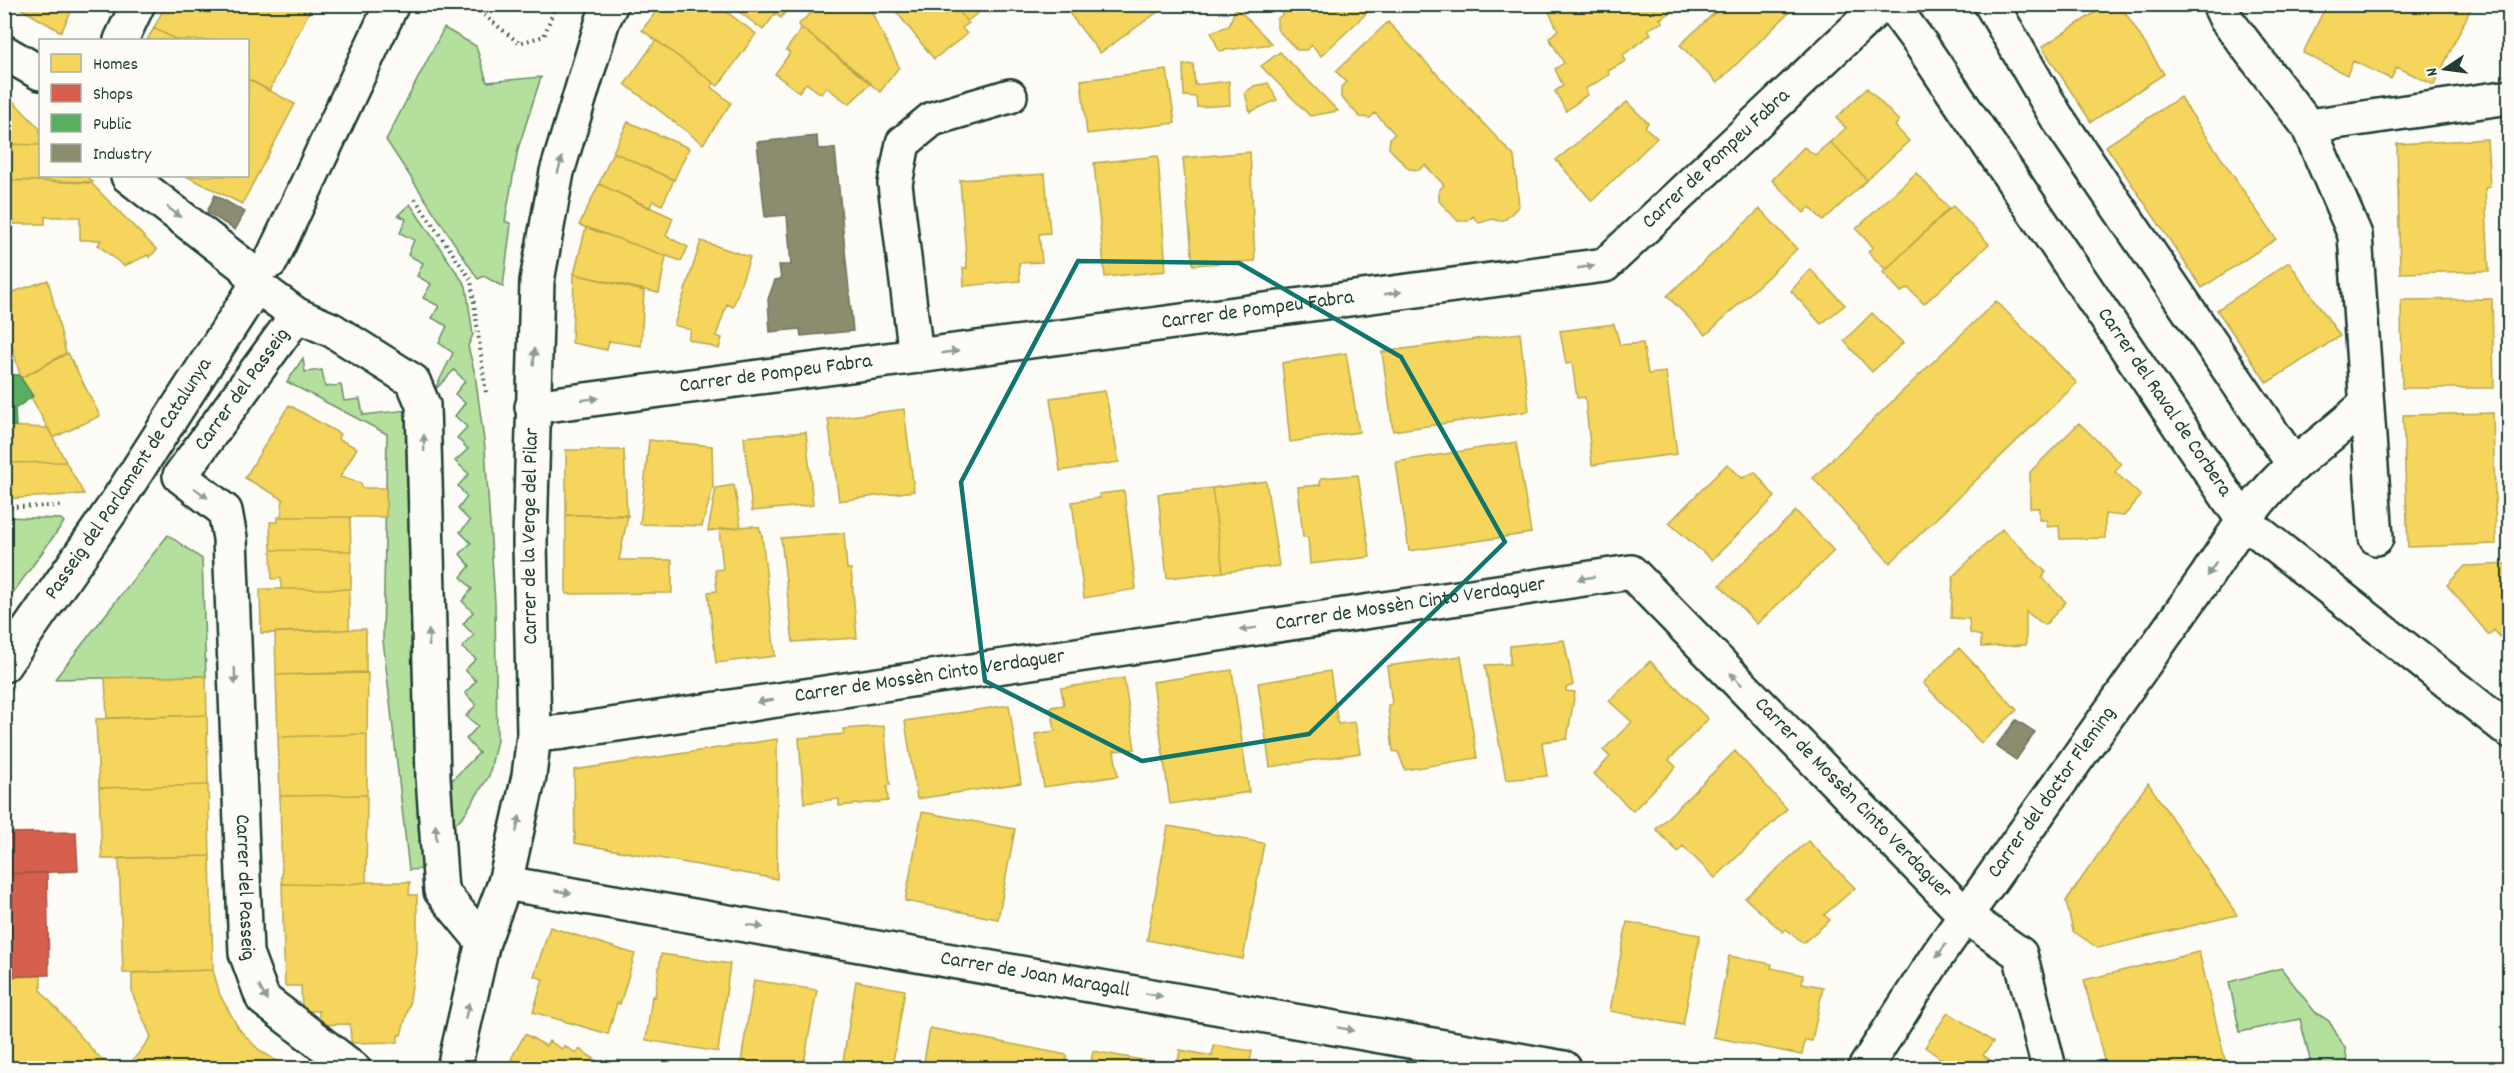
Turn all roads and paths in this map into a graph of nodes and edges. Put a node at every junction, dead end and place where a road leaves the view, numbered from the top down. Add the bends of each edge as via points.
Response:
1 (138, 4) edge
2 (392, 4) edge
3 (470, 4) edge
4 (556, 4) edge
5 (611, 4) edge
6 (1882, 4) edge
7 (1891, 4) edge
8 (1991, 4) edge
9 (2219, 4) edge
10 (121, 39) edge
11 (4, 51) edge
12 (39, 72) edge
13 (1010, 96) dead end
14 (2510, 97) edge
15 (2308, 126) junction
16 (129, 177) edge
17 (415, 199) dead end
18 (259, 280) junction
19 (297, 315) junction
20 (916, 356) junction
21 (486, 393) dead end
22 (2366, 404) junction
23 (532, 407) junction
24 (2294, 465) junction
25 (49, 506) dead end
26 (4, 507) edge
27 (2243, 520) junction
28 (2376, 538) dead end
29 (4, 665) edge
30 (2510, 731) edge
31 (534, 735) junction
32 (505, 883) junction
33 (1967, 917) junction
34 (483, 942) junction
35 (353, 1068) edge
36 (454, 1068) edge
37 (1564, 1068) edge
38 (1865, 1068) edge
39 (2049, 1068) edge

1 - 10 street
2 - 18 street, Passeig del Parlament de Catalunya
3 - 4 path via 519,43 544,36
23 -> 5 street, Carrer de la Verge del Pilar via 537,281 557,172
20 -> 6 street, Carrer de Pompeu Fabra via 1605,265
7 - 27 street, Carrer del Raval de Corbera
8 - 24 street via 2056,116
9 - 15 street via 2226,19
11 - 12 street
13 - 20 street via 932,119 903,143 895,184
14 - 15 street
15 - 22 street via 2355,235
16 -> 18 street
17 - 21 path via 471,280
18 - 19 street
18 - 29 street, Passeig del Parlament de Catalunya via 115,506
34 -> 19 street, Carrer del Passeig via 441,891 433,777 423,405 413,381 332,330
19 -> 35 street, Carrer del Passeig via 180,476 225,511 230,538 246,953 263,999
23 -> 20 street, Carrer de Pompeu Fabra
22 - 24 street, Carrer del doctor Fleming
22 - 28 street
23 - 31 street, Carrer de la Verge del Pilar
24 - 27 street, Carrer del doctor Fleming
25 - 26 path
27 - 30 street, Carrer del Raval de Corbera
27 -> 33 street, Carrer del doctor Fleming
32 -> 31 street, Carrer de la Verge del Pilar
33 -> 31 street, Carrer de Mossèn Cinto Verdaguer via 1630,572
32 - 34 street, Carrer de la Verge del Pilar
32 -> 37 street, Carrer de Joan Maragall
33 -> 38 street, Carrer del doctor Fleming via 1939,952
33 - 39 street, Carrer de Mossèn Cinto Verdaguer via 2020,954
36 -> 34 street, Carrer de la Verge del Pilar

